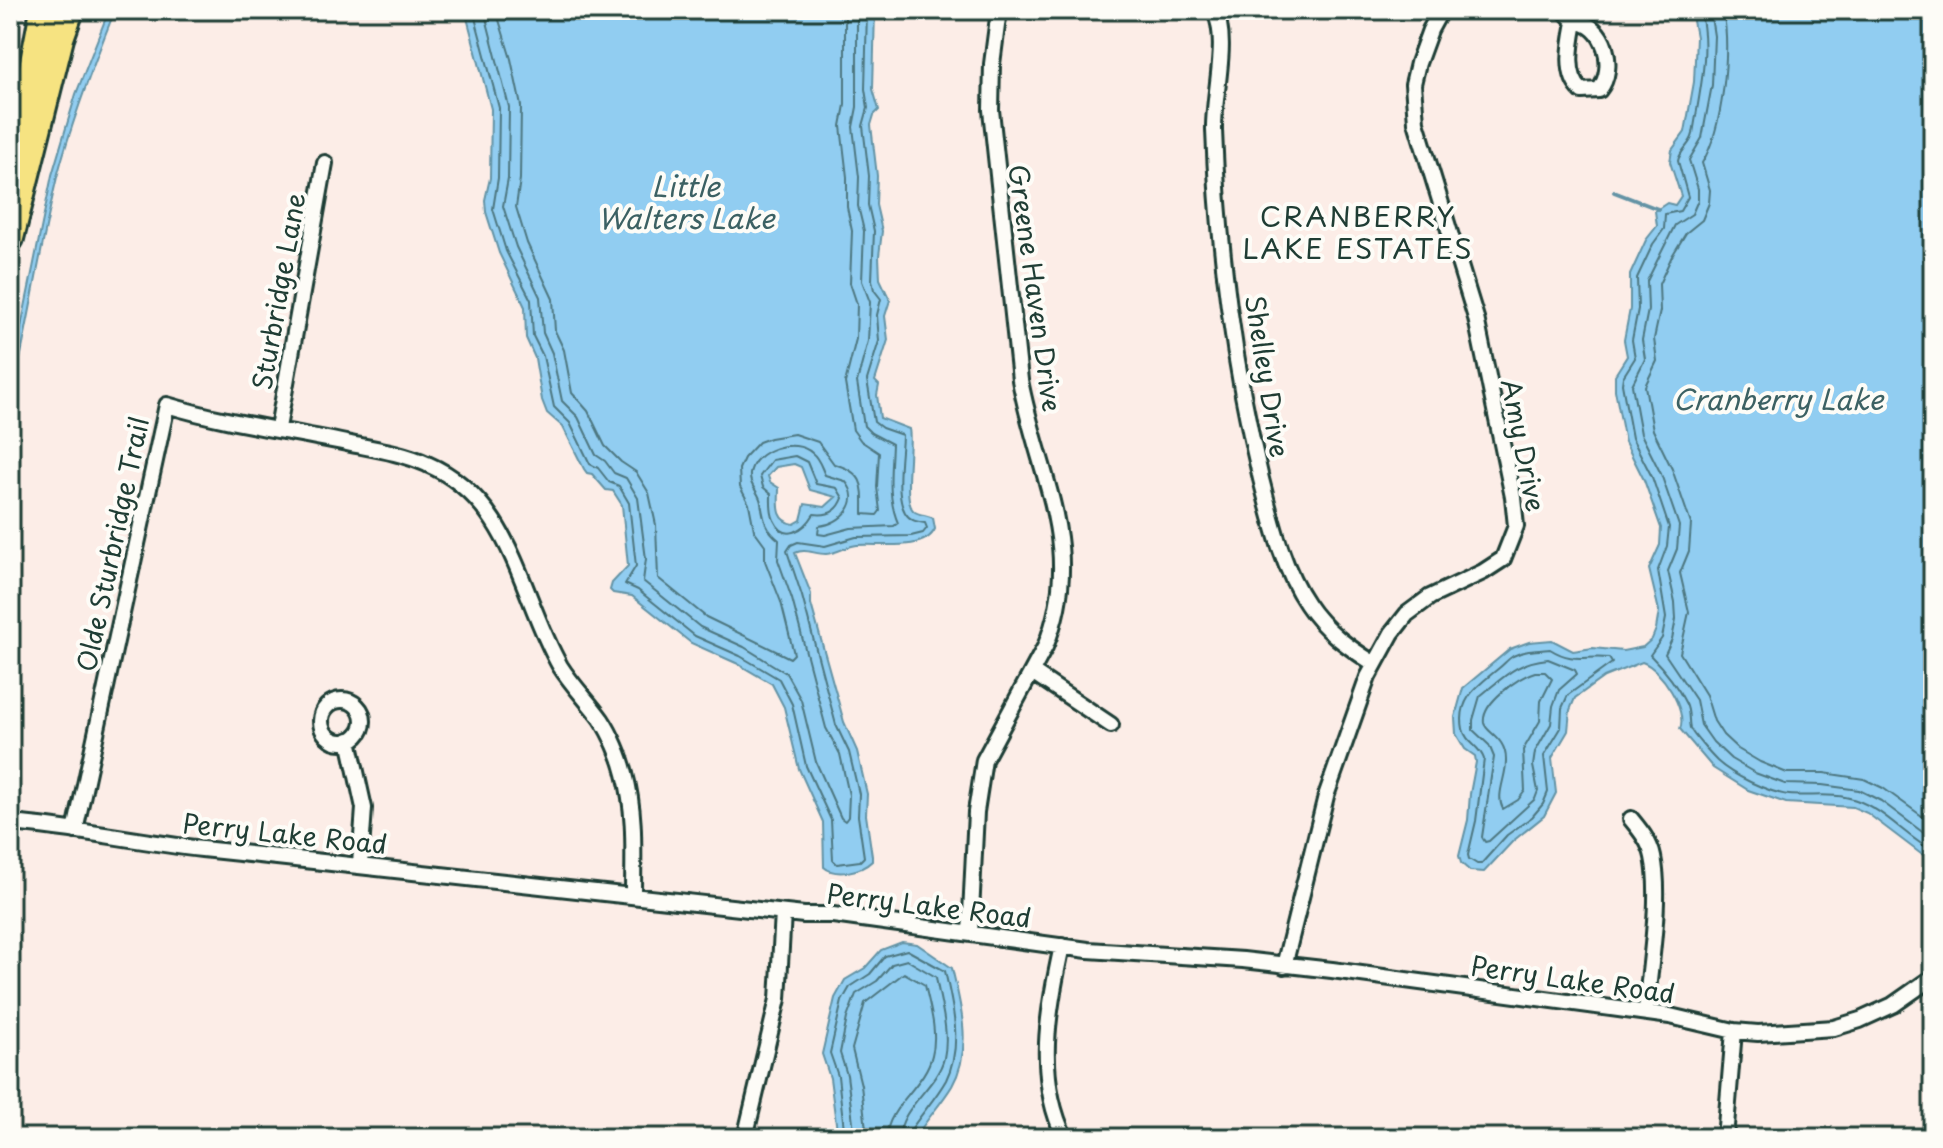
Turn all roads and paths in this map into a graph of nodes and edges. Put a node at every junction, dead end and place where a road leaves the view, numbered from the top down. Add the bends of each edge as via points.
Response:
1 (44, 10) edge
2 (70, 10) edge
3 (999, 10) edge
4 (1214, 10) edge
5 (1441, 10) edge
6 (1564, 10) edge
7 (1575, 22) junction
8 (325, 163) dead end
9 (10, 186) edge
10 (10, 238) edge
11 (278, 428) junction
12 (1375, 664) junction
13 (1032, 672) junction
14 (1111, 725) dead end
15 (349, 740) dead end
16 (1631, 819) dead end
17 (10, 823) edge
18 (75, 831) junction
19 (360, 864) junction
20 (633, 895) junction
21 (783, 913) junction
22 (970, 934) junction
23 (1062, 946) junction
24 (1284, 966) junction
25 (1931, 983) edge
26 (1646, 1013) junction
27 (1734, 1031) junction
28 (745, 1138) edge
29 (1065, 1138) edge
30 (1725, 1138) edge

1 - 9 highway
2 - 10 highway
3 - 13 street, Greene Haven Drive via 992,64 993,144 1020,380 1062,554 1059,604
4 - 12 street, Shelley Drive via 1220,29 1214,125 1217,187 1231,310 1274,532 1308,607 1335,636
5 - 12 street, Amy Drive via 1413,84 1416,122 1476,318 1516,526 1503,559 1407,614
6 - 7 street
7 - 7 street via 1590,27 1606,49 1610,62 1599,90 1576,87 1570,64
8 - 11 street, Sturbridge Lane
11 - 18 street, Olde Sturbridge Trail via 167,405
11 - 20 street, Olde Sturbridge Trail via 429,464 465,488 488,512 506,539 548,643 602,721 625,772 633,824
12 - 24 street, Amy Drive via 1326,796
13 - 14 street
13 - 22 street, Greene Haven Drive via 996,733 979,778
15 - 19 street via 364,808
16 - 26 street via 1653,856 1656,895
17 - 18 street, Perry Lake Road
18 - 19 street, Perry Lake Road
19 - 20 street, Perry Lake Road
20 - 21 street, Perry Lake Road
21 - 22 street, Perry Lake Road
21 - 28 street via 778,999
22 - 23 street, Perry Lake Road
23 - 24 street, Perry Lake Road
23 - 29 street via 1046,1035 1052,1112
24 - 26 street, Perry Lake Road
25 - 27 street, Perry Lake Road via 1834,1028
26 - 27 street, Perry Lake Road
27 - 30 street

